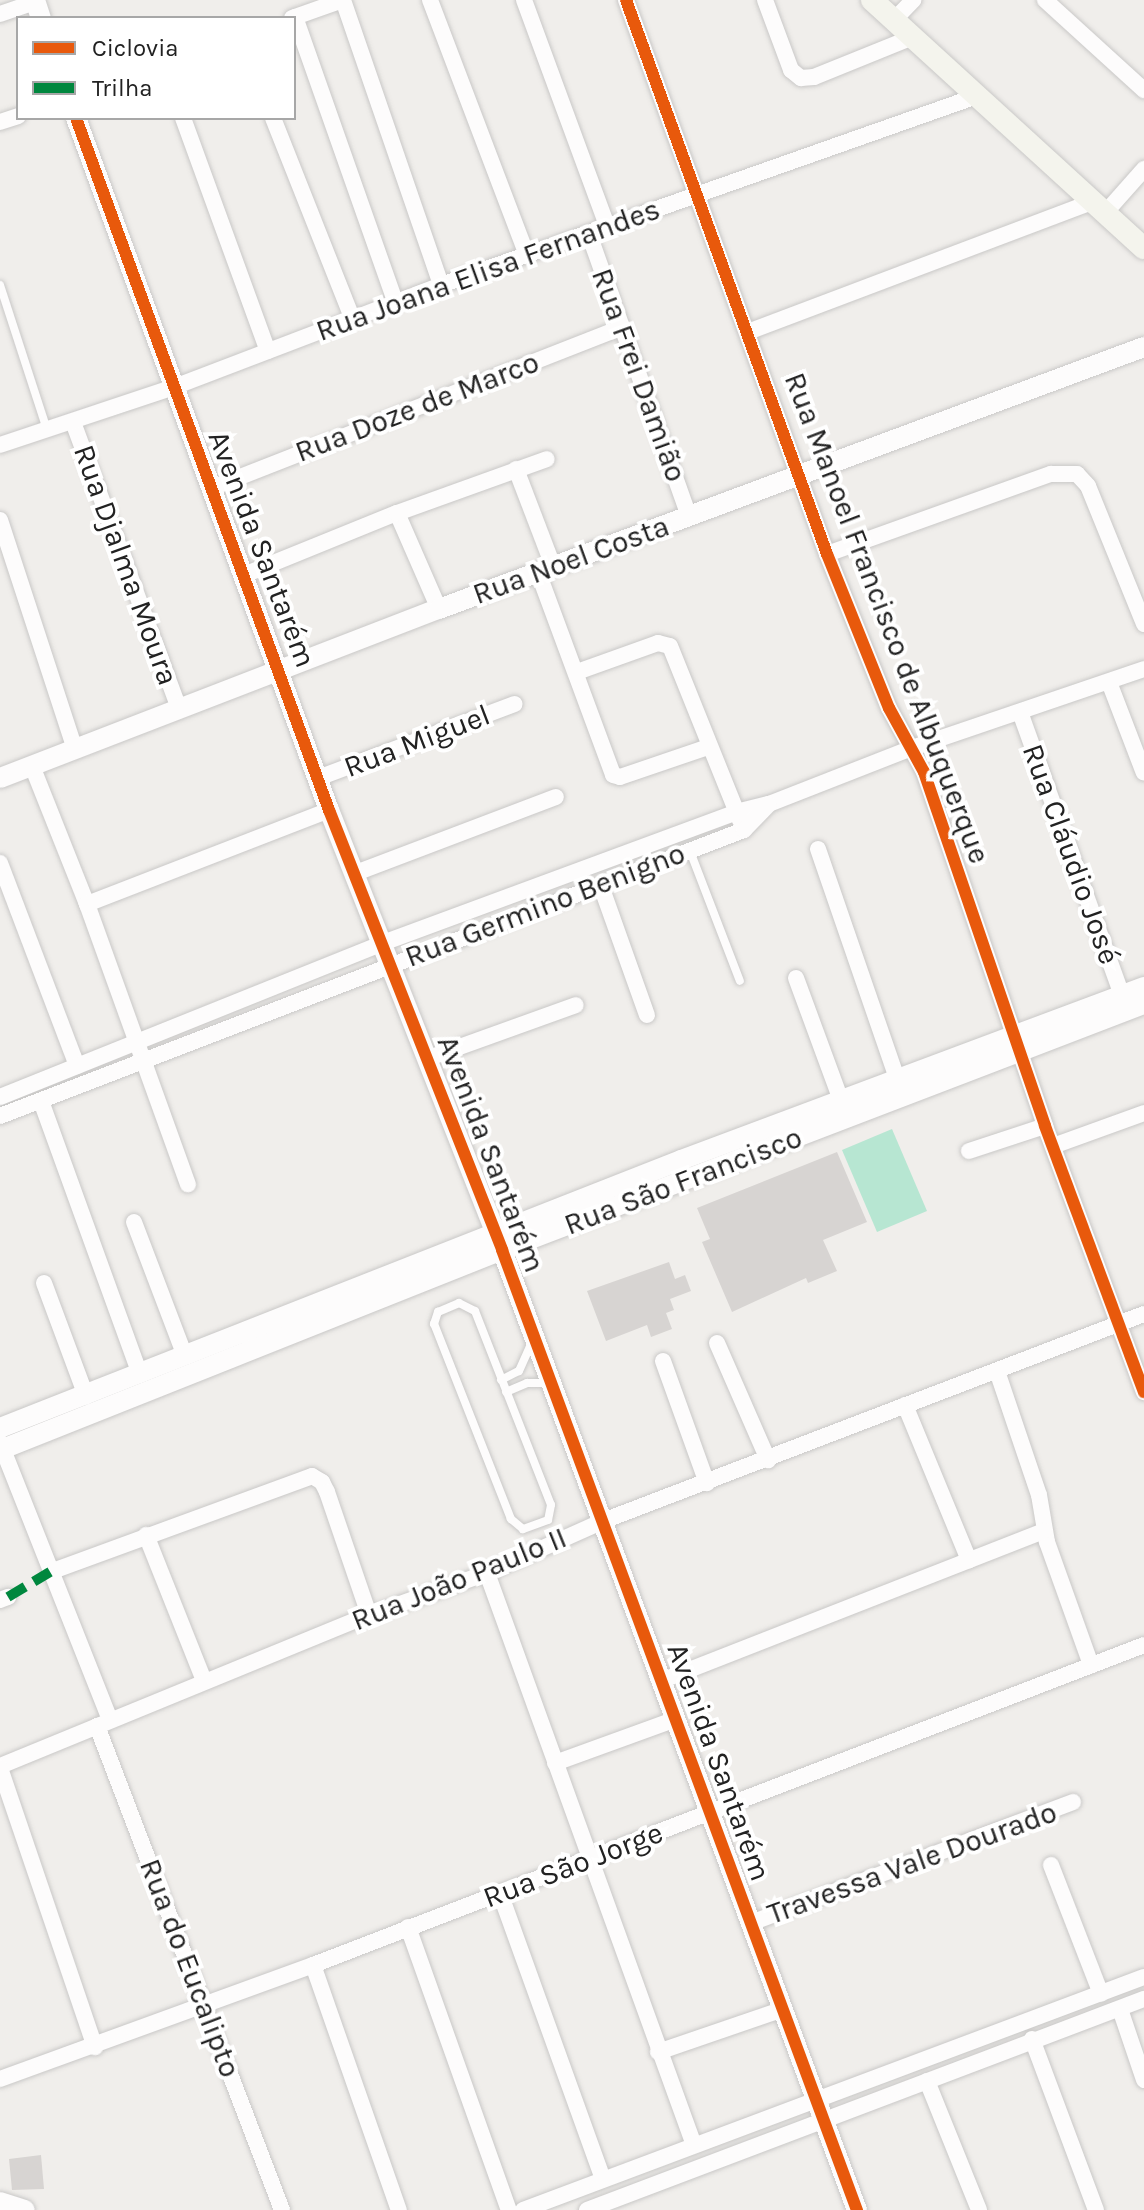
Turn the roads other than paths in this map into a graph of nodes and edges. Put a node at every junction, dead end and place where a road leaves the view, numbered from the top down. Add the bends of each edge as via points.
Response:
1 (343, 0) edge
2 (430, 0) edge
3 (524, 0) edge
4 (626, 0) edge
5 (765, 0) edge
6 (872, 0) edge
7 (913, 0) edge
8 (1045, 0) edge
9 (37, 7) edge
10 (0, 14) edge
11 (296, 16) edge
12 (894, 20) junction
13 (296, 23) edge
14 (913, 37) junction
15 (1144, 90) edge
16 (977, 96) junction
17 (77, 120) edge
18 (184, 120) edge
19 (274, 120) edge
20 (1144, 169) edge
21 (696, 194) junction
22 (1098, 208) junction
23 (608, 228) junction
24 (589, 234) junction
25 (1144, 248) edge
26 (527, 255) junction
27 (0, 285) edge
28 (441, 285) junction
29 (395, 301) junction
30 (352, 318) junction
31 (623, 327) junction
32 (748, 332) junction
33 (1144, 347) edge
34 (268, 351) junction
35 (174, 387) junction
36 (73, 422) junction
37 (47, 430) junction
38 (0, 445) edge
39 (547, 459) dead end
40 (516, 469) junction
41 (800, 476) junction
42 (212, 488) junction
43 (397, 513) junction
44 (689, 516) junction
45 (0, 520) edge
46 (827, 554) junction
47 (546, 569) junction
48 (244, 575) junction
49 (439, 609) junction
50 (1144, 624) edge
51 (280, 669) junction
52 (1144, 669) edge
53 (577, 672) junction
54 (1109, 682) junction
55 (515, 704) dead end
56 (179, 708) junction
57 (1020, 712) junction
58 (708, 747) junction
59 (912, 748) junction
60 (75, 749) junction
61 (32, 766) junction
62 (1144, 773) edge
63 (0, 778) edge
64 (318, 778) junction
65 (556, 797) dead end
66 (769, 804) junction
67 (329, 810) junction
68 (736, 812) junction
69 (744, 830) junction
70 (818, 849) dead end
71 (690, 851) junction
72 (0, 863) edge
73 (353, 874) junction
74 (601, 886) junction
75 (87, 904) junction
76 (380, 944) junction
77 (388, 964) junction
78 (796, 978) dead end
79 (740, 981) dead end
80 (1144, 987) edge
81 (1122, 996) junction
82 (1144, 1004) edge
83 (576, 1005) dead end
84 (647, 1015) dead end
85 (137, 1044) junction
86 (1018, 1044) junction
87 (426, 1059) junction
88 (143, 1060) junction
89 (77, 1066) junction
90 (897, 1079) junction
91 (0, 1097) edge
92 (841, 1100) junction
93 (41, 1101) junction
94 (1144, 1113) edge
95 (0, 1116) edge
96 (1045, 1126) junction
97 (1053, 1146) junction
98 (969, 1151) dead end
99 (188, 1184) dead end
100 (134, 1222) dead end
101 (498, 1242) junction
102 (44, 1283) dead end
103 (1144, 1314) edge
104 (1119, 1324) junction
105 (534, 1337) junction
106 (717, 1343) dead end
107 (185, 1356) junction
108 (663, 1361) dead end
109 (997, 1371) junction
110 (140, 1375) junction
111 (501, 1380) junction
112 (551, 1383) junction
113 (506, 1392) junction
114 (1144, 1392) edge
115 (86, 1396) junction
116 (905, 1405) junction
117 (1, 1442) edge
118 (768, 1460) junction
119 (707, 1483) junction
120 (603, 1521) junction
121 (1044, 1531) junction
122 (146, 1535) junction
123 (969, 1560) junction
124 (50, 1572) junction
125 (487, 1573) junction
126 (369, 1615) junction
127 (1144, 1645) edge
128 (1091, 1665) junction
129 (204, 1681) junction
130 (661, 1681) junction
131 (673, 1720) junction
132 (103, 1723) junction
133 (555, 1763) junction
134 (0, 1767) edge
135 (1073, 1802) dead end
136 (709, 1813) junction
137 (589, 1857) junction
138 (1051, 1865) dead end
139 (500, 1893) junction
140 (751, 1923) junction
141 (408, 1927) junction
142 (313, 1965) junction
143 (1144, 1977) edge
144 (1101, 1994) junction
145 (1144, 1999) edge
146 (204, 2005) junction
147 (1120, 2009) junction
148 (781, 2010) junction
149 (1032, 2039) junction
150 (95, 2047) junction
151 (658, 2052) junction
152 (0, 2079) edge
153 (1144, 2080) edge
154 (927, 2081) junction
155 (819, 2110) junction
156 (694, 2145) junction
157 (603, 2179) junction
158 (0, 2202) edge
159 (25, 2210) edge
160 (282, 2210) edge
161 (399, 2210) edge
162 (509, 2210) edge
163 (523, 2210) edge
164 (587, 2210) edge
165 (857, 2210) edge
166 (979, 2210) edge
167 (1096, 2210) edge

1 - 11 street
1 - 28 street
2 - 26 street
3 - 23 street
4 - 21 street, Rua Manoel Francisco de Albuquerque
5 - 14 street via 791,70 801,78
6 - 12 main road
7 - 12 street
8 - 15 street
9 - 10 street
12 - 14 main road
13 - 29 street
14 - 16 main road
16 - 21 street, Rua Joana Elisa Fernandes
16 - 22 main road
17 - 35 street, Avenida Santarém
18 - 34 street
19 - 30 street
20 - 22 street
21 - 23 street, Rua Joana Elisa Fernandes
21 - 32 street, Rua Manoel Francisco de Albuquerque
22 - 25 main road
22 - 32 street
23 - 24 street, Rua Joana Elisa Fernandes
24 - 26 street, Rua Joana Elisa Fernandes
24 - 31 street, Rua Frei Damião
26 - 28 street, Rua Joana Elisa Fernandes
27 - 37 lane
28 - 29 street, Rua Joana Elisa Fernandes
29 - 30 street, Rua Joana Elisa Fernandes
30 - 34 street, Rua Joana Elisa Fernandes
31 - 42 street, Rua Doze de Marco
31 - 44 street, Rua Frei Damião
32 - 41 street, Rua Manoel Francisco de Albuquerque
33 - 41 street, Rua Noel Costa
34 - 35 street, Rua Joana Elisa Fernandes
35 - 36 street, Rua Joana Elisa Fernandes
35 - 42 street, Avenida Santarém
36 - 37 street, Rua Joana Elisa Fernandes
36 - 56 street, Rua Djalma Moura
37 - 38 street, Rua Joana Elisa Fernandes
39 - 40 street
40 - 43 street
40 - 47 street
41 - 44 street, Rua Noel Costa
41 - 46 street, Rua Manoel Francisco de Albuquerque
42 - 48 street, Avenida Santarém
43 - 48 street
43 - 49 street
44 - 47 street, Rua Noel Costa
45 - 60 street
46 - 50 street via 1051,474 1077,474 1088,486
46 - 59 street, Rua Manoel Francisco de Albuquerque via 889,708
47 - 49 street, Rua Noel Costa
47 - 53 street
48 - 51 street, Avenida Santarém
49 - 51 street, Rua Noel Costa
51 - 56 street, Rua Noel Costa
51 - 64 street, Avenida Santarém
52 - 54 street, Rua Germino Benigno
53 - 58 street via 666,644
53 - 58 street via 615,776
54 - 57 street, Rua Germino Benigno
54 - 62 street
55 - 64 street, Rua Miguel
56 - 60 street, Rua Noel Costa
57 - 59 street, Rua Germino Benigno
57 - 81 street, Rua Cláudio José
58 - 68 street
59 - 66 street, Rua Germino Benigno
59 - 86 street, Rua Manoel Francisco de Albuquerque
60 - 61 street, Rua Noel Costa
61 - 63 street, Rua Noel Costa
61 - 75 street
64 - 67 street, Avenida Santarém
65 - 73 street
66 - 68 street, Rua Germino Benigno
66 - 69 street, Rua Germino Benigno
67 - 73 street, Avenida Santarém
67 - 75 street
68 - 69 street
68 - 76 street, Rua Germino Benigno
69 - 71 street, Rua Germino Benigno
70 - 90 street
71 - 74 street, Rua Germino Benigno
71 - 79 lane
72 - 89 street
73 - 76 street, Avenida Santarém
74 - 77 street, Rua Germino Benigno
74 - 84 street
75 - 85 street
76 - 77 street, Avenida Santarém
76 - 85 street, Rua Germino Benigno
77 - 87 street, Avenida Santarém
77 - 88 street, Rua Germino Benigno
78 - 92 street
80 - 81 street, Rua São Francisco
81 - 86 street, Rua São Francisco
82 - 86 street, Rua São Francisco
83 - 87 street
85 - 88 street
85 - 89 street, Rua Germino Benigno
86 - 90 street, Rua São Francisco
86 - 96 street, Rua Manoel Francisco de Albuquerque
86 - 101 street, Rua São Francisco
87 - 101 street, Avenida Santarém
88 - 93 street, Rua Germino Benigno
88 - 99 street
89 - 91 street, Rua Germino Benigno
90 - 92 street, Rua São Francisco
92 - 101 street, Rua São Francisco
93 - 95 street, Rua Germino Benigno
93 - 110 street
94 - 97 street
96 - 97 street, Rua Manoel Francisco de Albuquerque
96 - 98 street
97 - 104 street, Rua Manoel Francisco de Albuquerque
100 - 107 street
101 - 105 street, Avenida Santarém
101 - 107 street, Rua São Francisco
101 - 117 street, Rua São Francisco
102 - 115 street
103 - 104 street, Rua João Paulo II
104 - 109 street, Rua João Paulo II
104 - 114 street, Rua Manoel Francisco de Albuquerque
105 - 111 lane via 519,1371
105 - 112 street, Avenida Santarém
106 - 118 street
107 - 110 street, Rua São Francisco
108 - 119 street
109 - 116 street, Rua João Paulo II
109 - 121 street via 1039,1495
110 - 115 street, Rua São Francisco
111 - 113 lane
111 - 113 lane via 475,1311 459,1303 438,1312 434,1324 439,1338 511,1519 523,1529 548,1520 551,1505
112 - 113 lane via 527,1383
112 - 120 street, Avenida Santarém
115 - 117 street, Rua São Francisco
116 - 118 street, Rua João Paulo II
116 - 123 street
117 - 124 street, Rua do Eucalipto
118 - 119 street, Rua João Paulo II
119 - 120 street, Rua João Paulo II
120 - 125 street, Rua João Paulo II
120 - 130 street, Avenida Santarém
121 - 123 street
121 - 128 street
122 - 124 street
122 - 126 street via 312,1476 327,1492
122 - 129 street
123 - 130 street
124 - 132 street, Rua do Eucalipto
125 - 126 street, Rua João Paulo II
125 - 133 street
126 - 129 street, Rua João Paulo II
127 - 128 street, Rua São Jorge
128 - 136 street, Rua São Jorge
129 - 132 street, Rua João Paulo II
130 - 131 street, Avenida Santarém
131 - 133 street
131 - 136 street, Avenida Santarém
132 - 134 street, Rua João Paulo II
132 - 146 street, Rua do Eucalipto
133 - 137 street
134 - 150 street
135 - 140 street, Travessa Vale Dourado
136 - 137 street, Rua São Jorge
136 - 140 street, Avenida Santarém
137 - 139 street, Rua São Jorge
137 - 151 street
138 - 144 street
139 - 141 street, Rua São Jorge
139 - 157 street
140 - 148 street, Avenida Santarém
141 - 142 street, Rua São Jorge
141 - 162 street
142 - 146 street, Rua São Jorge
142 - 161 street
143 - 144 street
144 - 155 street
145 - 147 street
146 - 150 street, Rua São Jorge
146 - 160 street, Rua do Eucalipto
147 - 149 street
147 - 153 street
148 - 151 street
148 - 155 street, Avenida Santarém
149 - 154 street
149 - 167 street
150 - 152 street, Rua São Jorge
151 - 156 street
154 - 155 street
154 - 166 street
155 - 156 street
155 - 164 street
155 - 165 street, Avenida Santarém
156 - 157 street
157 - 163 street
158 - 159 street

